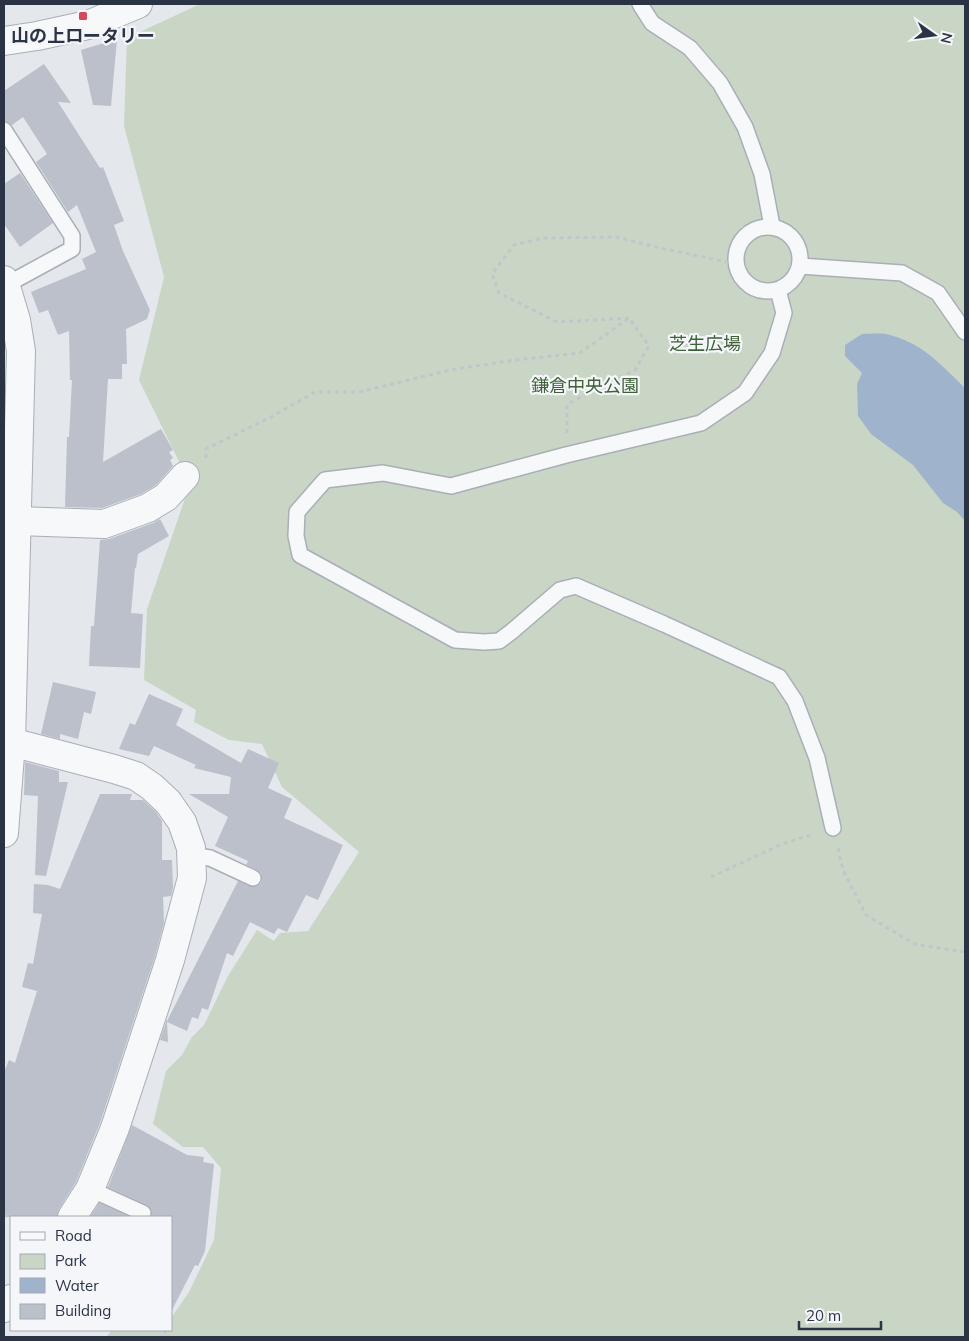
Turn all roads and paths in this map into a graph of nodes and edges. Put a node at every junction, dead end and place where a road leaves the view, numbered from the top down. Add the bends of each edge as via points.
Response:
1 (138, 4) edge
2 (640, 4) edge
3 (4, 40) edge
4 (4, 130) edge
5 (772, 226) junction
6 (737, 264) junction
7 (800, 266) junction
8 (5, 282) edge
9 (778, 290) junction
10 (629, 318) junction
11 (965, 332) edge
12 (206, 449) dead end
13 (566, 455) junction
14 (185, 476) dead end
15 (17, 521) junction
16 (7, 741) edge
17 (833, 828) junction
18 (4, 833) edge
19 (191, 855) junction
20 (711, 877) dead end
21 (253, 878) dead end
22 (965, 952) edge
23 (90, 1189) junction
24 (143, 1214) dead end
25 (73, 1216) edge

1 - 3 street via 88,25
2 - 5 lane via 652,23 690,48 720,83 751,142 762,174
4 - 8 lane via 72,236 72,249
5 - 6 lane via 752,230 745,237 736,254
5 - 7 lane via 791,235 800,254
6 - 9 lane via 740,274 756,289
6 - 10 path via 616,237 543,238 514,245 492,274 499,293 557,322
7 - 9 lane via 792,280
7 - 11 lane via 902,274 938,293
8 - 15 street via 21,351
9 - 13 lane via 784,313 772,353 745,393 701,423
10 - 12 path via 580,353 450,370 359,392 315,392
10 - 13 path via 649,346 635,370 567,404
13 - 17 lane via 451,486 383,473 325,480 297,512 296,536 300,555 455,640 499,640 560,590 576,586 779,677 795,701 817,758
14 - 15 street via 166,497 148,508 104,524
15 - 16 street
16 - 18 street
16 - 19 street via 136,776 168,802 182,822
17 - 20 path via 782,844
17 - 22 path via 843,870 866,915 914,944
19 - 21 lane via 210,858
19 - 23 street via 192,878 170,960 115,1128
23 - 24 lane
23 - 25 street

